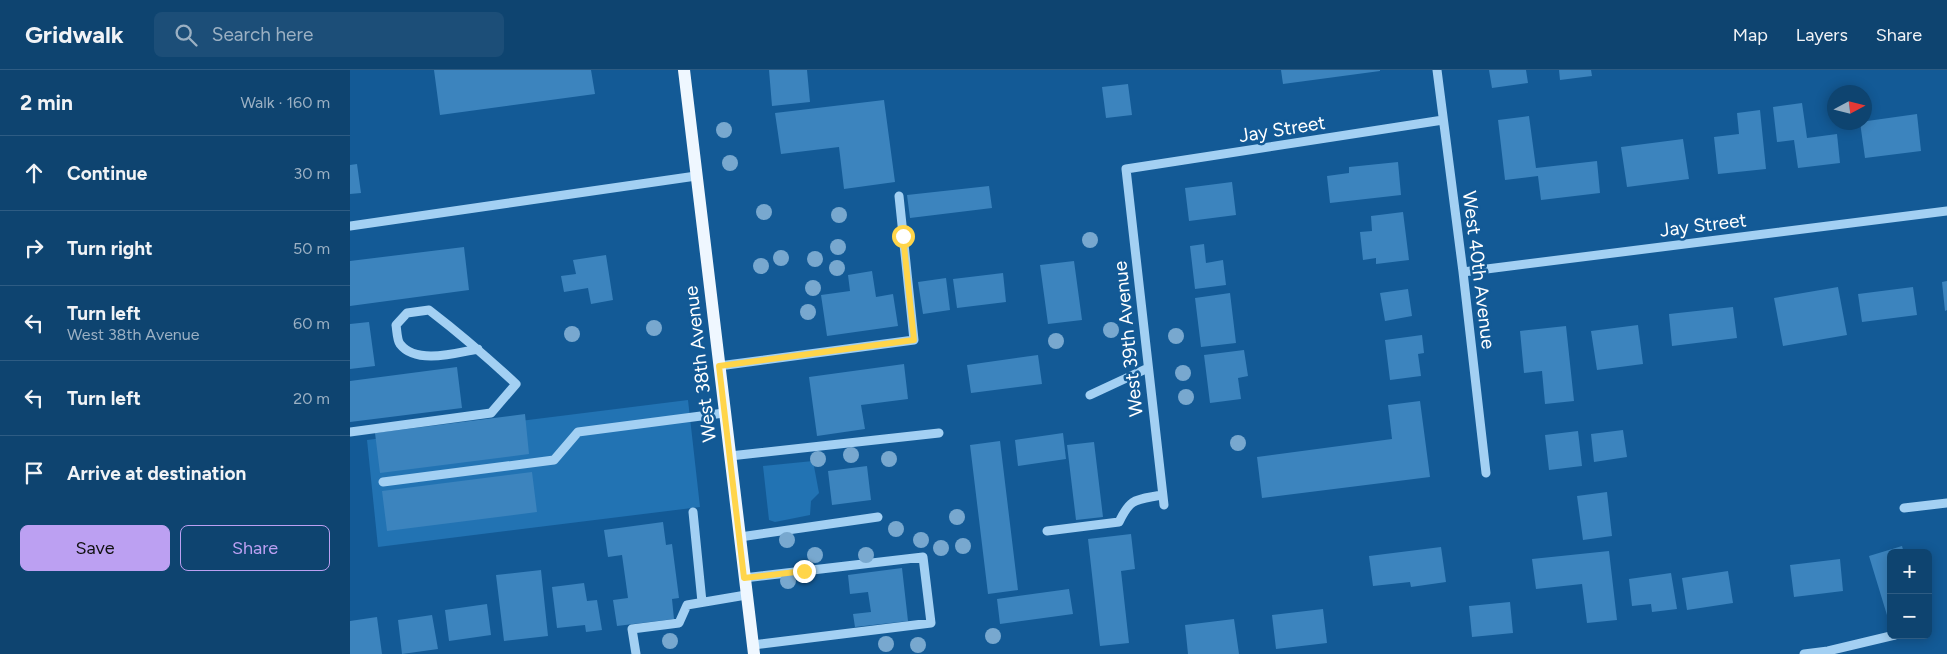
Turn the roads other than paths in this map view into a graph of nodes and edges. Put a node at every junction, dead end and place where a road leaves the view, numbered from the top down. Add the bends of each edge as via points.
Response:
1 (684, 70) edge
2 (1437, 70) edge
3 (1444, 120) junction
4 (1126, 169) joint
5 (696, 176) junction
6 (899, 196) dead end
7 (1947, 211) edge
8 (350, 226) edge
9 (1463, 272) junction
10 (478, 349) junction
11 (719, 366) junction
12 (1148, 368) junction
13 (1090, 394) dead end
14 (724, 413) junction
15 (350, 432) edge
16 (939, 433) dead end
17 (730, 456) junction
18 (1486, 473) dead end
19 (383, 482) dead end
20 (1162, 495) junction
21 (1947, 503) edge
22 (1164, 505) dead end
23 (1904, 508) dead end
24 (693, 512) dead end
25 (878, 517) dead end
26 (1047, 531) dead end
27 (740, 537) junction
28 (744, 578) junction
29 (746, 595) junction
30 (702, 602) junction
31 (1887, 637) edge
32 (753, 649) edge
33 (1828, 652) edge
34 (636, 654) edge
35 (1804, 654) edge

1 - 5 main road, West 38th Avenue
2 - 3 street, West 40th Avenue
3 - 4 street, Jay Street
3 - 9 street, West 40th Avenue
4 - 12 street, West 39th Avenue
5 - 8 street
5 - 11 main road, West 38th Avenue
6 - 11 street via 914,340
7 - 9 street, Jay Street
9 - 18 street, West 40th Avenue
10 - 10 street via 429,310 407,313 396,325 399,344 413,355 440,356
10 - 15 street via 516,384 491,413
11 - 14 main road, West 38th Avenue
12 - 13 street
12 - 20 street, West 39th Avenue
14 - 17 main road, West 38th Avenue
14 - 19 street via 578,432 554,460
16 - 17 street
17 - 27 main road, West 38th Avenue
20 - 22 street, West 39th Avenue
20 - 26 street via 1128,505 1119,522
21 - 23 street
24 - 30 street
25 - 27 street
27 - 28 main road, West 38th Avenue
28 - 29 main road, West 38th Avenue
28 - 32 street via 923,557 931,623
29 - 30 street
29 - 32 main road, West 38th Avenue
30 - 34 street via 687,605 679,623 632,629
31 - 33 street
33 - 35 street

